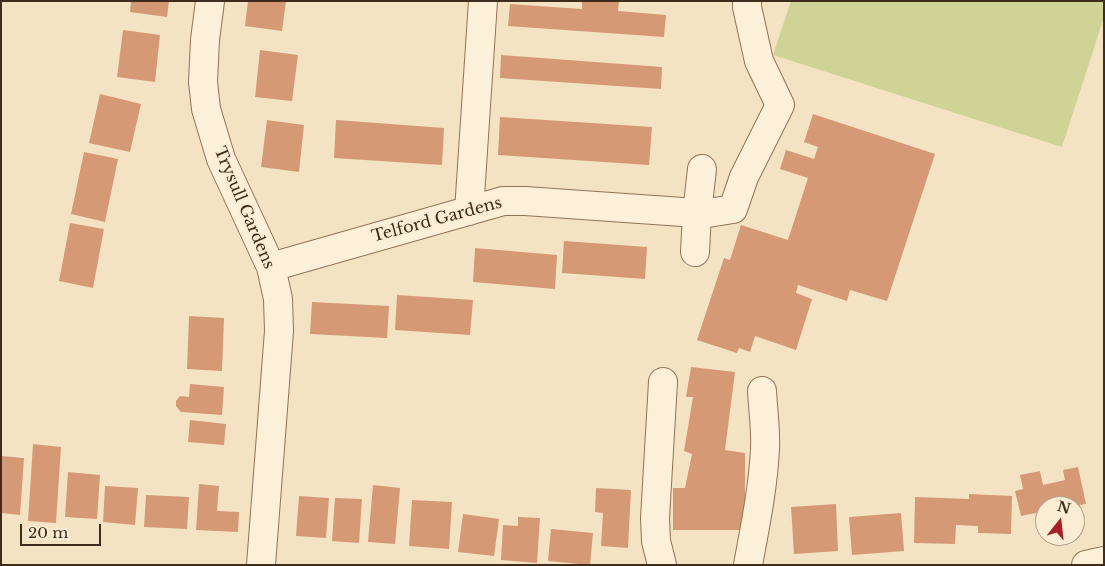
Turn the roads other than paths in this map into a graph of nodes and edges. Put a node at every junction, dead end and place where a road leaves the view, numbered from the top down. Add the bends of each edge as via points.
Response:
1 (210, 1) edge
2 (483, 1) edge
3 (747, 1) edge
4 (702, 169) dead end
5 (469, 211) junction
6 (697, 213) junction
7 (695, 252) dead end
8 (271, 267) junction
9 (663, 382) dead end
10 (762, 391) dead end
11 (1104, 560) edge
12 (261, 565) edge
13 (662, 565) edge
14 (748, 565) edge
15 (1086, 565) edge

1 - 8 street, Trysull Gardens via 203,82 206,109 222,159
2 - 5 street
3 - 6 street, Telford Gardens via 759,61 780,105 744,177 733,208
4 - 6 street
5 - 6 street, Telford Gardens via 503,201 525,201
5 - 8 street, Telford Gardens
6 - 7 street
8 - 12 street, Trysull Gardens via 278,299 279,331
9 - 13 street via 655,518
10 - 14 street via 765,447
11 - 15 street

